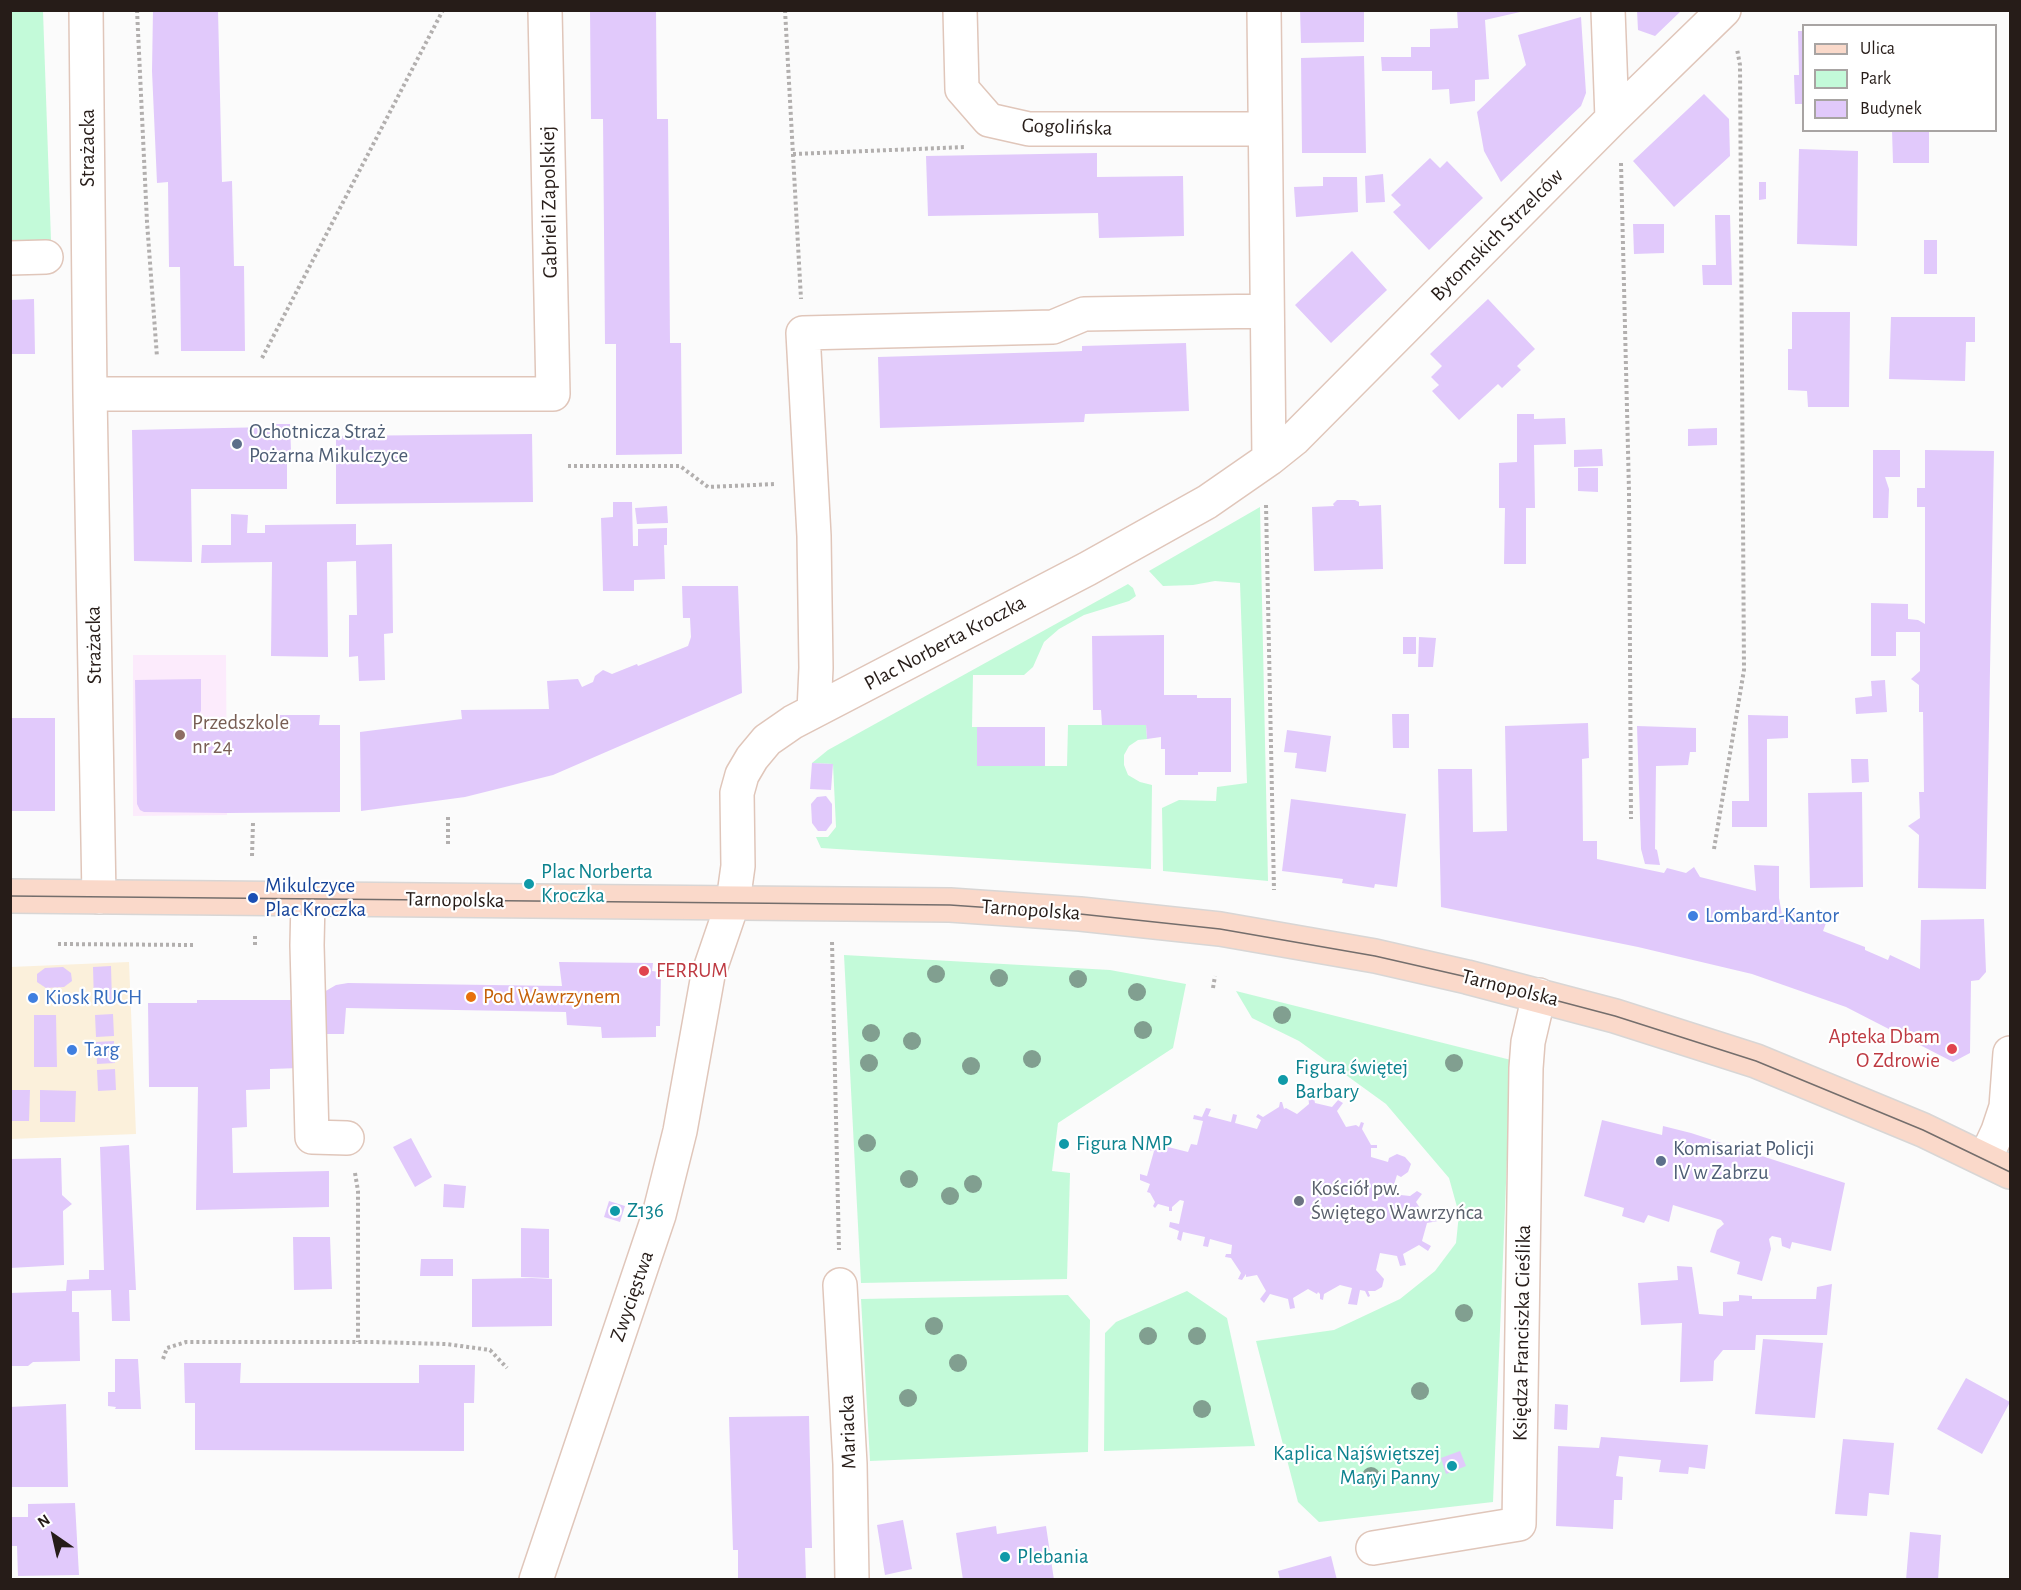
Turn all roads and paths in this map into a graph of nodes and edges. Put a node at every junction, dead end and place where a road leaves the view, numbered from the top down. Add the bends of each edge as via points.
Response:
1 (86, 10) edge
2 (137, 10) edge
3 (443, 10) edge
4 (545, 10) edge
5 (785, 10) edge
6 (960, 10) edge
7 (1264, 10) edge
8 (1608, 10) edge
9 (1724, 10) edge
10 (1736, 43) dead end
11 (1612, 119) junction
12 (1265, 129) junction
13 (46, 257) dead end
14 (10, 258) edge
15 (1268, 311) junction
16 (803, 333) junction
17 (157, 357) junction
18 (169, 357) dead end
19 (250, 358) dead end
20 (153, 365) dead end
21 (90, 394) junction
22 (1269, 459) junction
23 (568, 466) dead end
24 (812, 482) junction
25 (1265, 495) dead end
26 (814, 711) junction
27 (448, 817) dead end
28 (1631, 819) dead end
29 (253, 823) dead end
30 (448, 844) dead end
31 (1714, 849) dead end
32 (252, 856) dead end
33 (1274, 890) dead end
34 (10, 896) edge
35 (99, 897) junction
36 (308, 899) junction
37 (733, 902) junction
38 (255, 935) dead end
39 (832, 942) dead end
40 (58, 944) dead end
41 (193, 945) dead end
42 (255, 945) dead end
43 (1215, 976) dead end
44 (1213, 988) dead end
45 (1539, 995) junction
46 (2010, 1053) edge
47 (347, 1138) joint
48 (1998, 1166) edge
49 (840, 1285) joint
50 (358, 1342) junction
51 (163, 1359) dead end
52 (507, 1368) dead end
53 (1373, 1548) dead end
54 (536, 1580) edge
55 (852, 1580) edge

1 - 21 street, Strażacka
2 - 17 path
3 - 19 path via 262,358
4 - 21 street, Gabrieli Zapolskiej via 553,394
5 - 16 path
6 - 12 street, Gogolińska via 962,89 989,120 1029,129
7 - 12 street
8 - 11 street
9 - 11 street, Bytomskich Strzelców
10 - 31 path via 1740,65 1744,670
11 - 22 street, Bytomskich Strzelców via 1294,439
11 - 28 path via 1621,163
12 - 15 street
13 - 14 street
15 - 16 street via 1084,314 1053,327
15 - 22 street
16 - 24 street
17 - 18 path
17 - 20 path
21 - 35 street, Strażacka
22 - 26 street, Plac Norberta Kroczka via 1207,502 1087,569
23 - 24 path via 680,466 708,487
24 - 26 street
25 - 33 path
26 - 37 street, Plac Norberta Kroczka via 767,740 742,775 737,793 738,866
27 - 30 path
29 - 32 path
34 - 35 main road, Tarnopolska
35 - 36 main road, Tarnopolska
36 - 37 main road, Tarnopolska
36 - 47 street via 312,1137
37 - 45 main road, Tarnopolska via 950,905 1156,921 1375,956
37 - 54 street, Zwycięstwa via 708,975 680,1131 659,1215
38 - 42 path
39 - 49 path
40 - 41 path
43 - 44 path
45 - 48 main road, Tarnopolska via 1756,1061 1866,1105
45 - 53 street, Księdza Franciszka Cieślika via 1526,1068 1519,1524
46 - 48 street via 2006,1107 1998,1131
47 - 50 path via 358,1191
49 - 55 street, Mariacka
50 - 51 path via 186,1342 167,1348
50 - 52 path via 446,1344 490,1350

